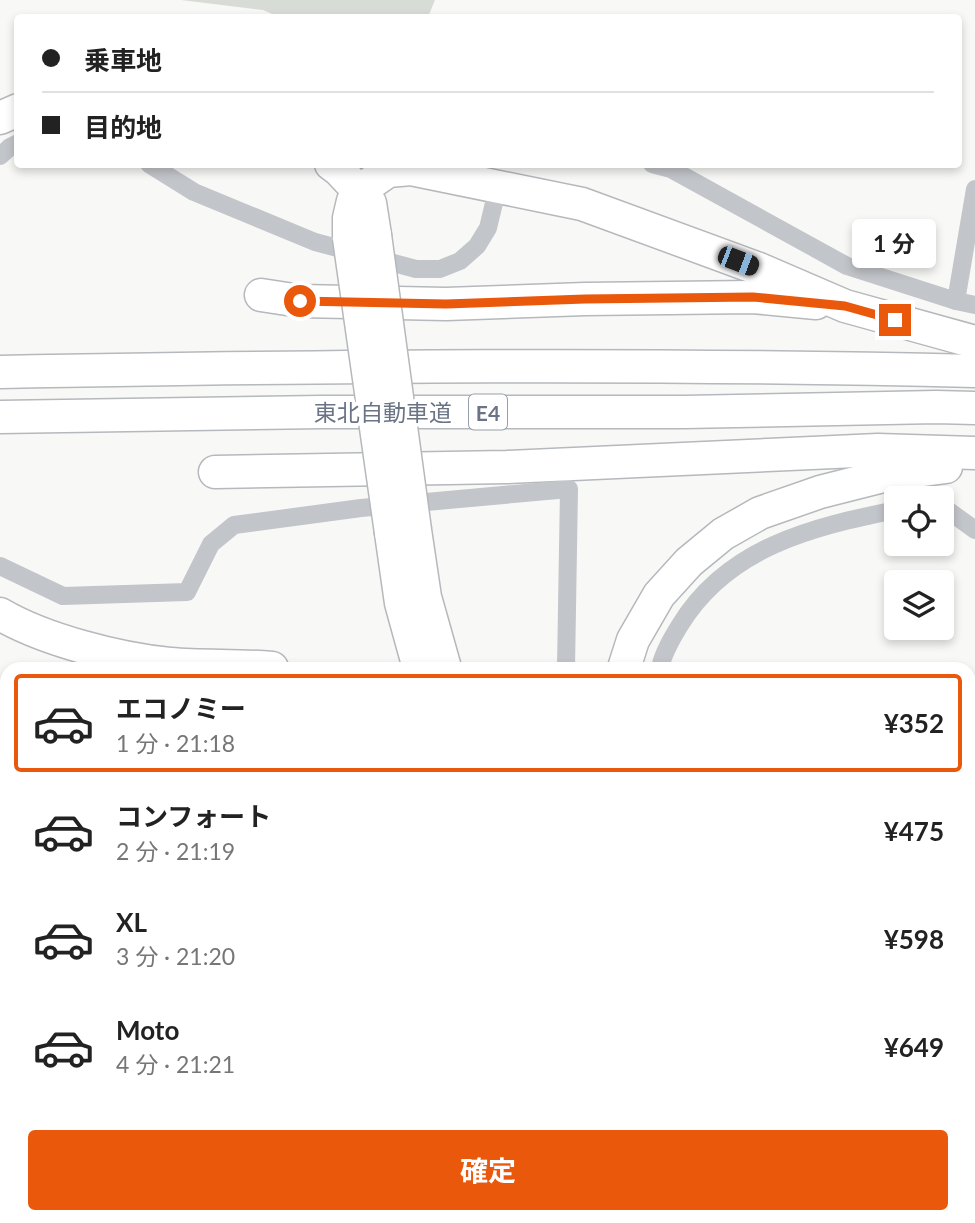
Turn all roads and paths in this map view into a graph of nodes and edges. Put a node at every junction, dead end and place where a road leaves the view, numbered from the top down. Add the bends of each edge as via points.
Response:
1 (14, 145) edge
2 (0, 156) edge
3 (155, 168) edge
4 (336, 168) edge
5 (667, 168) edge
6 (975, 189) edge
7 (359, 191) junction
8 (494, 203) dead end
9 (261, 295) dead end
10 (956, 301) junction
11 (975, 305) edge
12 (845, 306) junction
13 (975, 342) edge
14 (975, 371) edge
15 (0, 372) edge
16 (975, 408) edge
17 (0, 417) edge
18 (975, 453) edge
19 (975, 463) edge
20 (215, 472) dead end
21 (884, 512) edge
22 (954, 515) edge
23 (975, 530) edge
24 (403, 531) junction
25 (0, 566) edge
26 (0, 614) edge
27 (158, 662) edge
28 (417, 662) edge
29 (443, 662) edge
30 (566, 662) edge
31 (626, 662) edge
32 (662, 662) edge

1 - 2 street
3 - 8 street via 194,192 315,242 416,269 460,261 488,228
4 - 7 highway
5 - 10 street via 847,266
6 - 10 street
7 - 12 highway via 388,172 411,169 582,204
7 - 24 highway, bridge via 349,218 362,237
9 - 12 highway via 300,301 446,304 753,297
10 - 11 street
12 - 13 highway
14 - 15 highway, 東北自動車道 / E4 via 672,365
16 - 17 highway, 東北自動車道 / E4
18 - 20 highway via 878,450 507,467
19 - 31 highway via 887,475 820,492 760,513 723,534 659,595
21 - 32 street via 778,542 733,568 692,608
22 - 23 street
24 - 28 highway via 401,603
24 - 29 highway
25 - 30 street via 62,596 187,592 211,544 234,525 569,489
26 - 27 highway via 60,640

